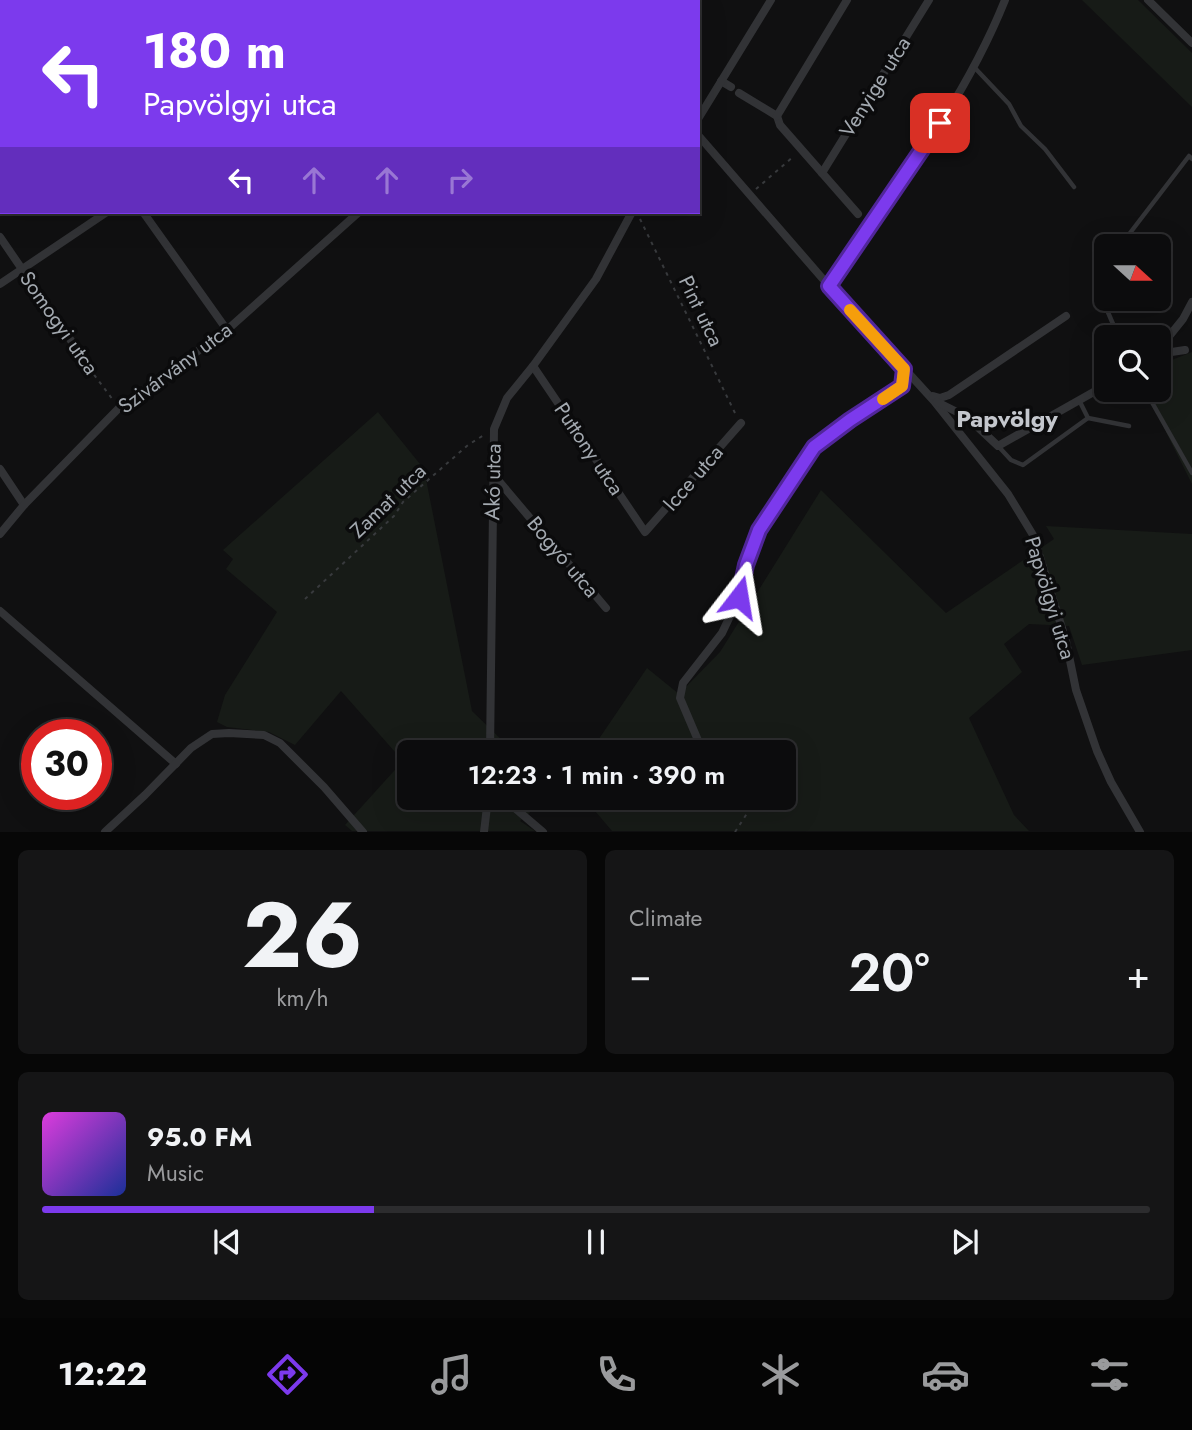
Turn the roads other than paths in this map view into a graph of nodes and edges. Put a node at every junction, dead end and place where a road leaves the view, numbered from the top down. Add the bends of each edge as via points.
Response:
1 (771, 0) edge
2 (847, 0) edge
3 (929, 0) edge
4 (1005, 0) edge
5 (1148, 0) edge
6 (1192, 43) edge
7 (974, 67) junction
8 (721, 81) junction
9 (731, 87) dead end
10 (739, 93) dead end
11 (700, 116) edge
12 (777, 116) junction
13 (700, 137) edge
14 (1192, 159) edge
15 (822, 173) junction
16 (1074, 187) dead end
17 (104, 214) edge
18 (144, 214) edge
19 (357, 214) edge
20 (633, 214) edge
21 (858, 214) dead end
22 (1130, 233) dead end
23 (0, 237) edge
24 (22, 269) junction
25 (0, 285) edge
26 (829, 286) junction
27 (1192, 302) edge
28 (1066, 316) dead end
29 (227, 330) junction
30 (1171, 335) edge
31 (1185, 350) dead end
32 (1171, 351) edge
33 (85, 361) road end
34 (533, 366) junction
35 (904, 369) junction
36 (1094, 392) edge
37 (927, 394) junction
38 (1079, 400) junction
39 (934, 401) junction
40 (1152, 402) edge
41 (1088, 418) junction
42 (741, 423) road end
43 (1129, 426) dead end
44 (998, 446) junction
45 (0, 469) edge
46 (1192, 472) edge
47 (492, 473) junction
48 (24, 505) junction
49 (645, 532) joint
50 (0, 534) edge
51 (606, 608) dead end
52 (0, 611) edge
53 (490, 740) edge
54 (698, 740) edge
55 (176, 764) junction
56 (487, 810) edge
57 (517, 810) edge
58 (104, 831) edge
59 (363, 831) edge
60 (484, 831) edge
61 (542, 831) edge
62 (1140, 831) edge

1 - 8 street
2 - 12 street
3 - 15 street, Venyige utca
4 - 7 street
5 - 6 street
7 - 16 lane via 1009,103 1021,126
7 - 26 street
8 - 9 street
8 - 11 street
10 - 12 street
12 - 15 street
13 - 26 street, Papvölgyi utca
14 - 22 lane via 1189,156
15 - 21 street
17 - 24 street
18 - 29 street
19 - 29 street, Szivárvány utca
20 - 34 street, Akó utca via 596,279
23 - 24 street, Somogyi utca
24 - 25 street
24 - 33 street, Somogyi utca
26 - 35 street, Papvölgyi utca
27 - 30 street
28 - 37 street via 949,395
29 - 48 street, Szivárvány utca via 119,408
31 - 32 street
34 - 47 street, Akó utca via 507,398 494,429
34 - 49 street, Puttony utca
35 - 37 street, Papvölgyi utca
35 - 54 street via 902,386 814,447 759,530 739,597 722,633 683,683 680,698
36 - 38 street
37 - 39 street, Papvölgyi utca
38 - 41 lane
38 - 44 street
39 - 44 street via 967,416
39 - 62 street, Papvölgyi utca via 999,479 1033,536 1097,751
40 - 46 lane
41 - 43 lane
41 - 44 lane via 1023,465
42 - 49 street, Icce utca
45 - 48 street
47 - 51 street, Bogyó utca
47 - 53 street, Akó utca
48 - 50 street, Szivárvány utca
52 - 55 street
55 - 58 street
55 - 59 street via 212,734 264,735 280,743
56 - 60 street
57 - 61 street

